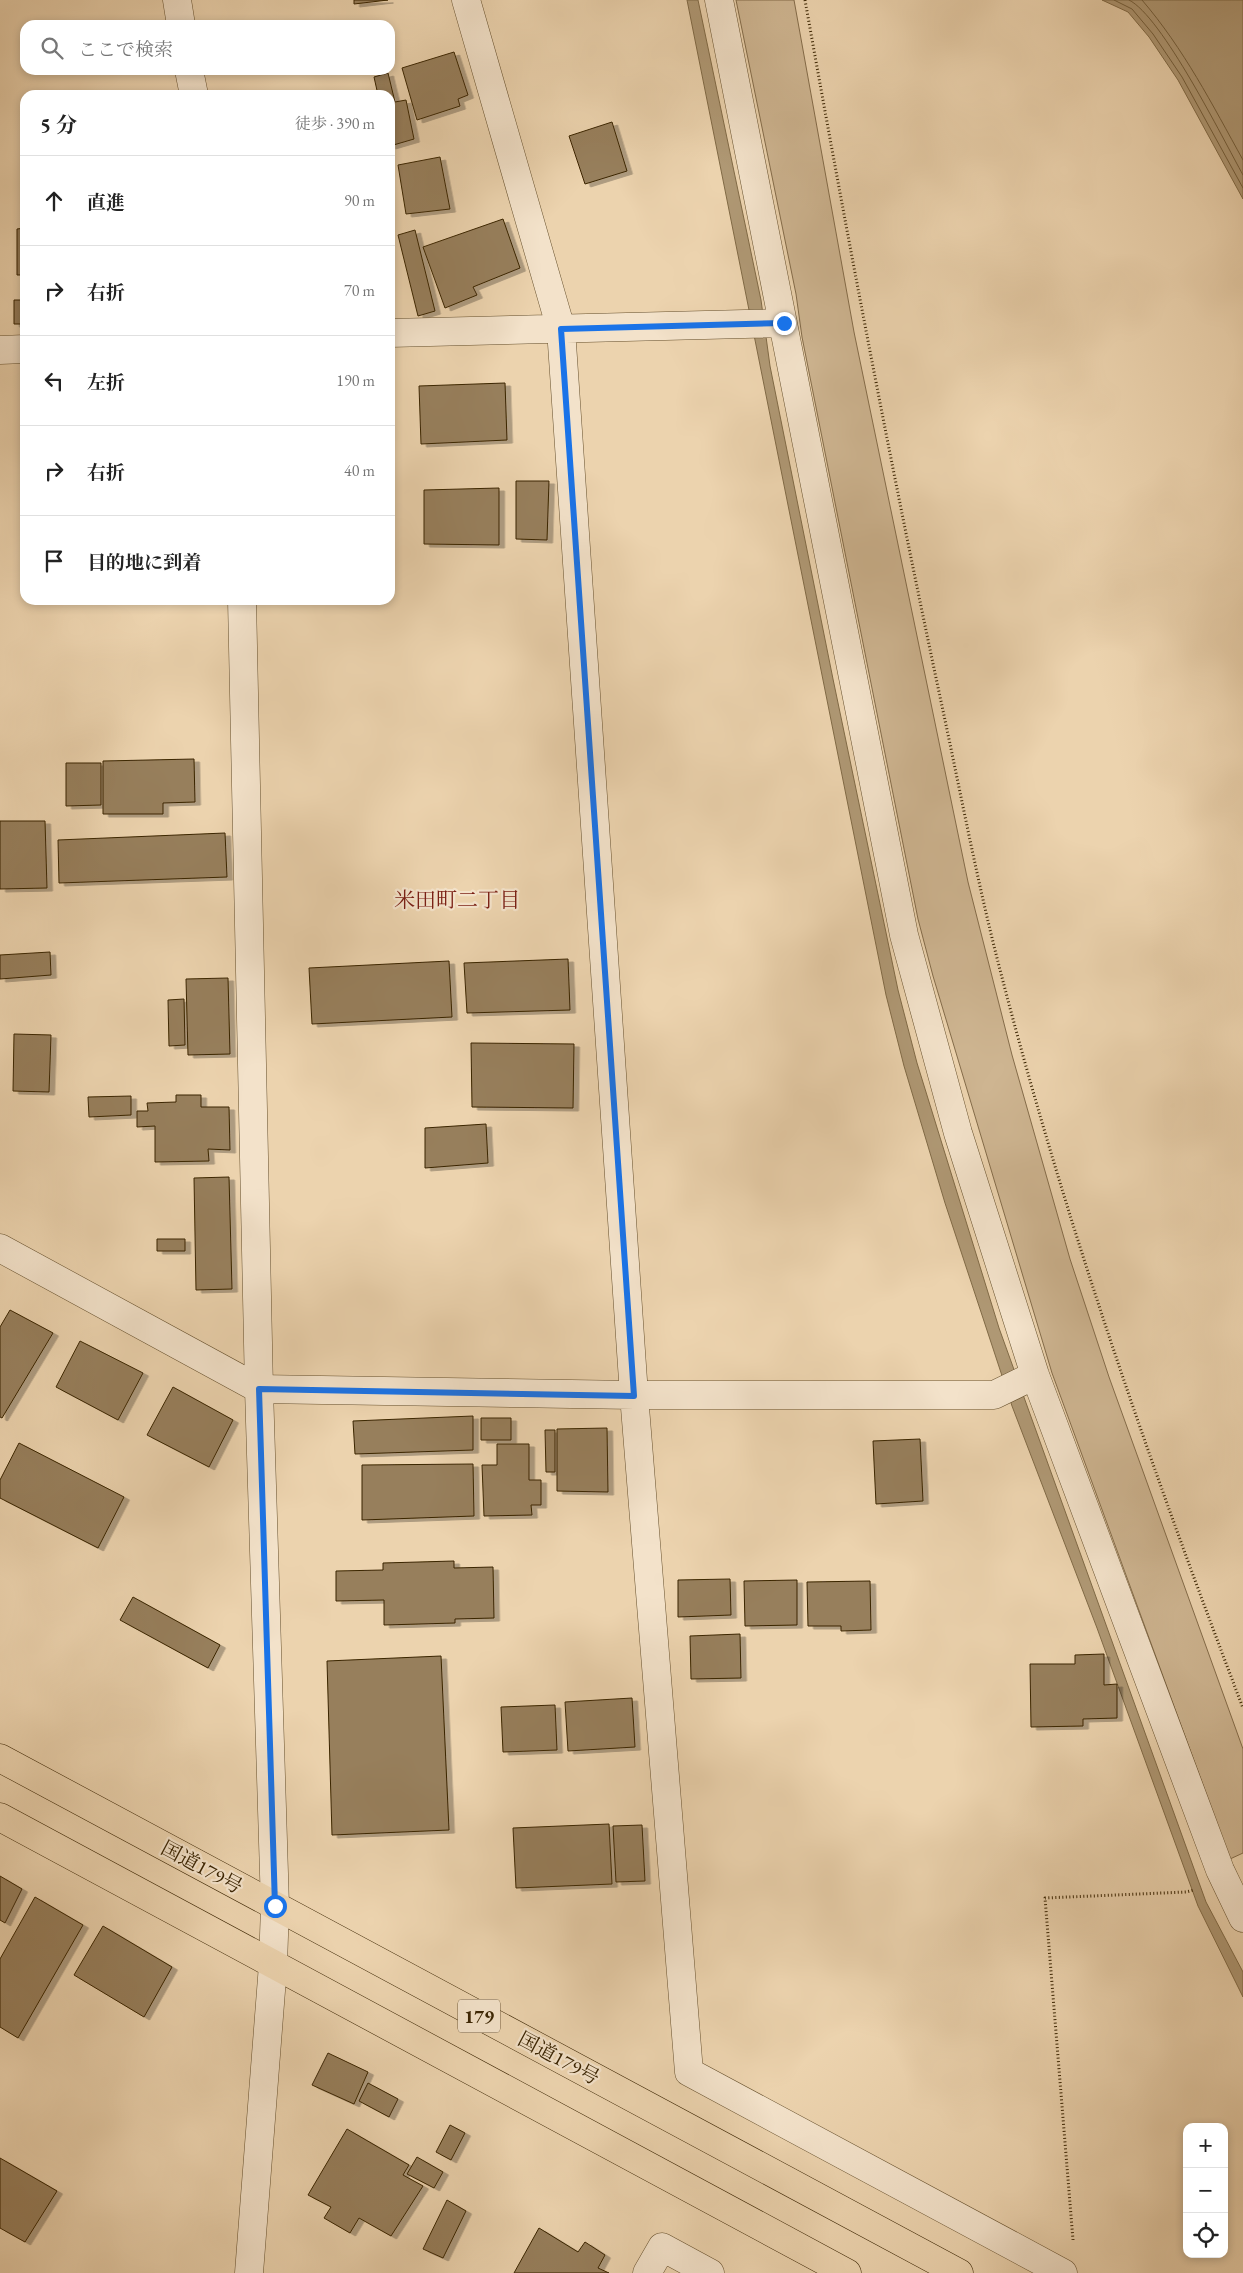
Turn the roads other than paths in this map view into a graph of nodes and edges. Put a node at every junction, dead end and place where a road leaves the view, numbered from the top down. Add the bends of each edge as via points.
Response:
1 (177, 0) edge
2 (466, 0) edge
3 (719, 0) edge
4 (180, 20) edge
5 (190, 75) edge
6 (193, 90) edge
7 (784, 323) junction
8 (561, 329) junction
9 (395, 333) edge
10 (20, 349) edge
11 (0, 350) edge
12 (242, 605) edge
13 (0, 1248) edge
14 (1035, 1375) junction
15 (259, 1389) junction
16 (634, 1396) junction
17 (0, 1758) edge
18 (0, 1817) edge
19 (275, 1906) junction
20 (1243, 1918) edge
21 (273, 1965) junction
22 (249, 2273) edge
23 (647, 2273) edge
24 (710, 2273) edge
25 (848, 2273) edge
26 (959, 2273) edge
27 (1063, 2273) edge

1 - 4 street
2 - 8 street
3 - 7 street
5 - 6 street
7 - 8 street
7 - 14 street via 904,935 958,1133
8 - 9 street
8 - 16 street
10 - 11 street
12 - 15 street
13 - 15 street
14 - 16 street via 994,1396
14 - 20 street via 1225,1881
15 - 16 street
15 - 19 street
16 - 27 street via 690,2072
17 - 19 highway, 国道179号 / 179
18 - 21 highway, 179
19 - 21 street
19 - 26 highway, 国道179号 / 179
21 - 22 street
21 - 25 highway, 179
23 - 24 street via 662,2247

